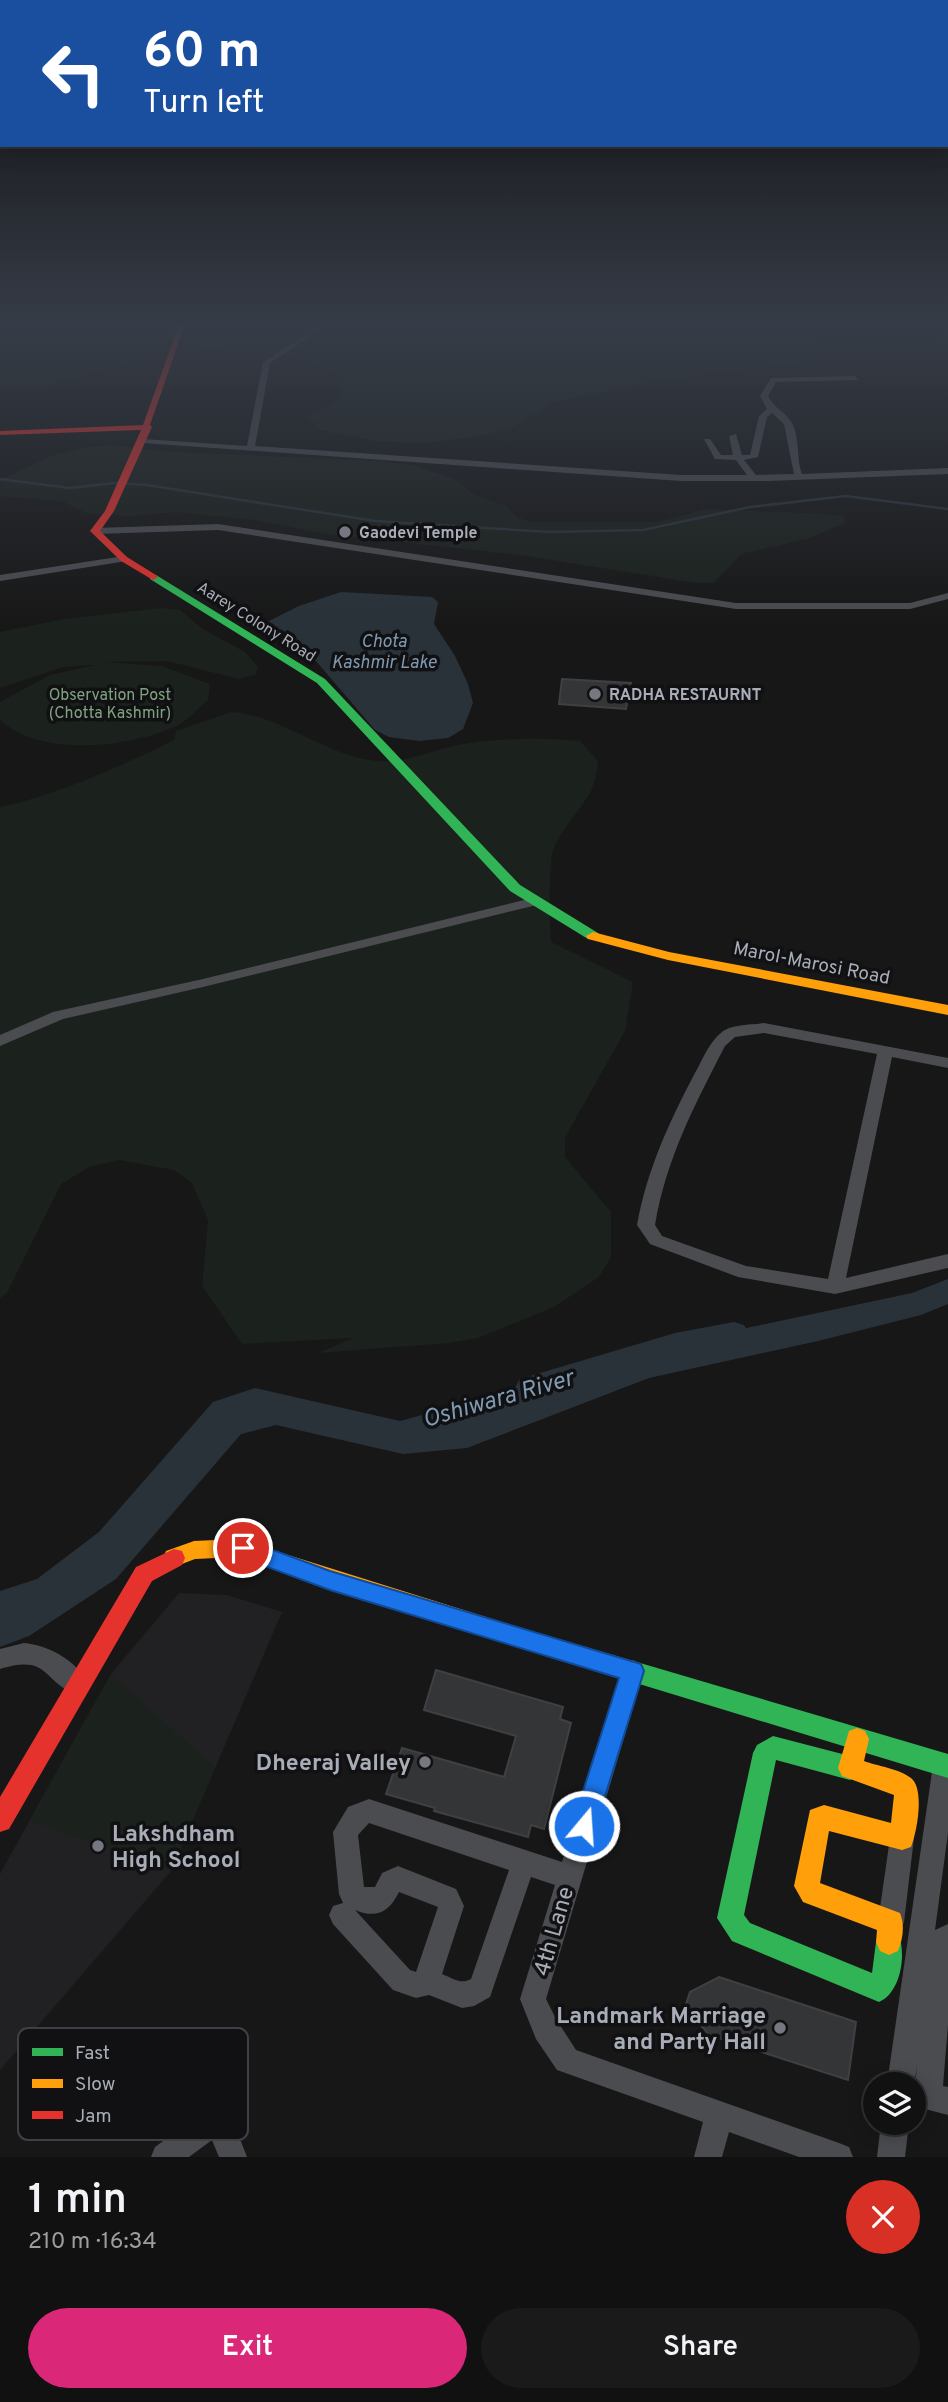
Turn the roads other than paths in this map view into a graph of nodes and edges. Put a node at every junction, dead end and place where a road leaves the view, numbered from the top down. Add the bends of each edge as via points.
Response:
1 (148, 425) edge
2 (255, 425) edge
3 (761, 425) edge
4 (790, 425) edge
5 (0, 433) edge
6 (145, 434) junction
7 (733, 436) dead end
8 (707, 441) dead end
9 (250, 449) junction
10 (738, 458) junction
11 (948, 471) edge
12 (799, 477) junction
13 (754, 478) junction
14 (95, 531) junction
15 (124, 559) junction
16 (0, 578) edge
17 (948, 596) edge
18 (536, 901) junction
19 (668, 956) joint
20 (948, 1010) edge
21 (0, 1041) edge
22 (886, 1050) junction
23 (948, 1063) edge
24 (948, 1261) edge
25 (835, 1287) junction
26 (0, 1660) edge
27 (632, 1671) junction
28 (77, 1684) junction
29 (858, 1739) junction
30 (947, 1766) edge
31 (850, 1768) junction
32 (0, 1820) edge
33 (902, 1838) junction
34 (524, 1863) junction
35 (568, 1877) junction
36 (342, 1915) dead end
37 (891, 1922) junction
38 (948, 1937) edge
39 (430, 1982) junction
40 (903, 2072) edge
41 (948, 2101) edge
42 (719, 2114) junction
43 (894, 2135) edge
44 (188, 2140) edge
45 (226, 2140) edge
46 (165, 2157) edge
47 (233, 2157) edge
48 (708, 2157) edge
49 (839, 2157) edge
50 (891, 2157) edge

1 - 6 main road
2 - 9 street
3 - 10 street via 754,457
4 - 12 street
5 - 6 main road
6 - 9 street
6 - 14 main road via 109,517
7 - 10 street
8 - 10 street via 718,457
9 - 13 street via 681,478
10 - 13 street
11 - 12 street
12 - 13 street
14 - 15 main road, Aarey Colony Road
14 - 17 street via 218,527 736,606 910,606
15 - 16 street
15 - 18 main road, Aarey Colony Road via 320,681 515,888
18 - 19 main road, Aarey Colony Road via 592,936
18 - 21 street via 58,1015
19 - 20 main road, Marol-Marosi Road
22 - 23 street
22 - 25 street
22 - 25 street via 764,1028 730,1033 719,1043 664,1152 649,1204 646,1226 656,1240 676,1249 744,1272
24 - 25 street
26 - 28 street via 35,1652
27 - 28 main road via 330,1580 243,1548 202,1546 172,1556 144,1574
27 - 29 main road
27 - 35 street, 4th Lane
28 - 32 main road
29 - 30 main road
29 - 31 main road
30 - 40 street
31 - 33 main road via 902,1786 907,1793
31 - 37 main road via 773,1748 765,1753 730,1918 741,1932 879,1989 884,1983
33 - 37 street
33 - 37 main road via 819,1819 807,1886 812,1894
34 - 35 street
34 - 39 street via 481,1988 463,1997
34 - 39 street via 369,1811 357,1816 345,1832 352,1894 364,1901 382,1899 391,1882 398,1879 447,1898 451,1906
35 - 42 street, 4th Lane via 533,1999 546,2029 567,2060
36 - 39 street via 402,1981
38 - 41 street via 942,1941 929,2088 935,2099
42 - 48 street
42 - 49 street, 4th Lane
43 - 50 street
44 - 46 street
45 - 47 street

